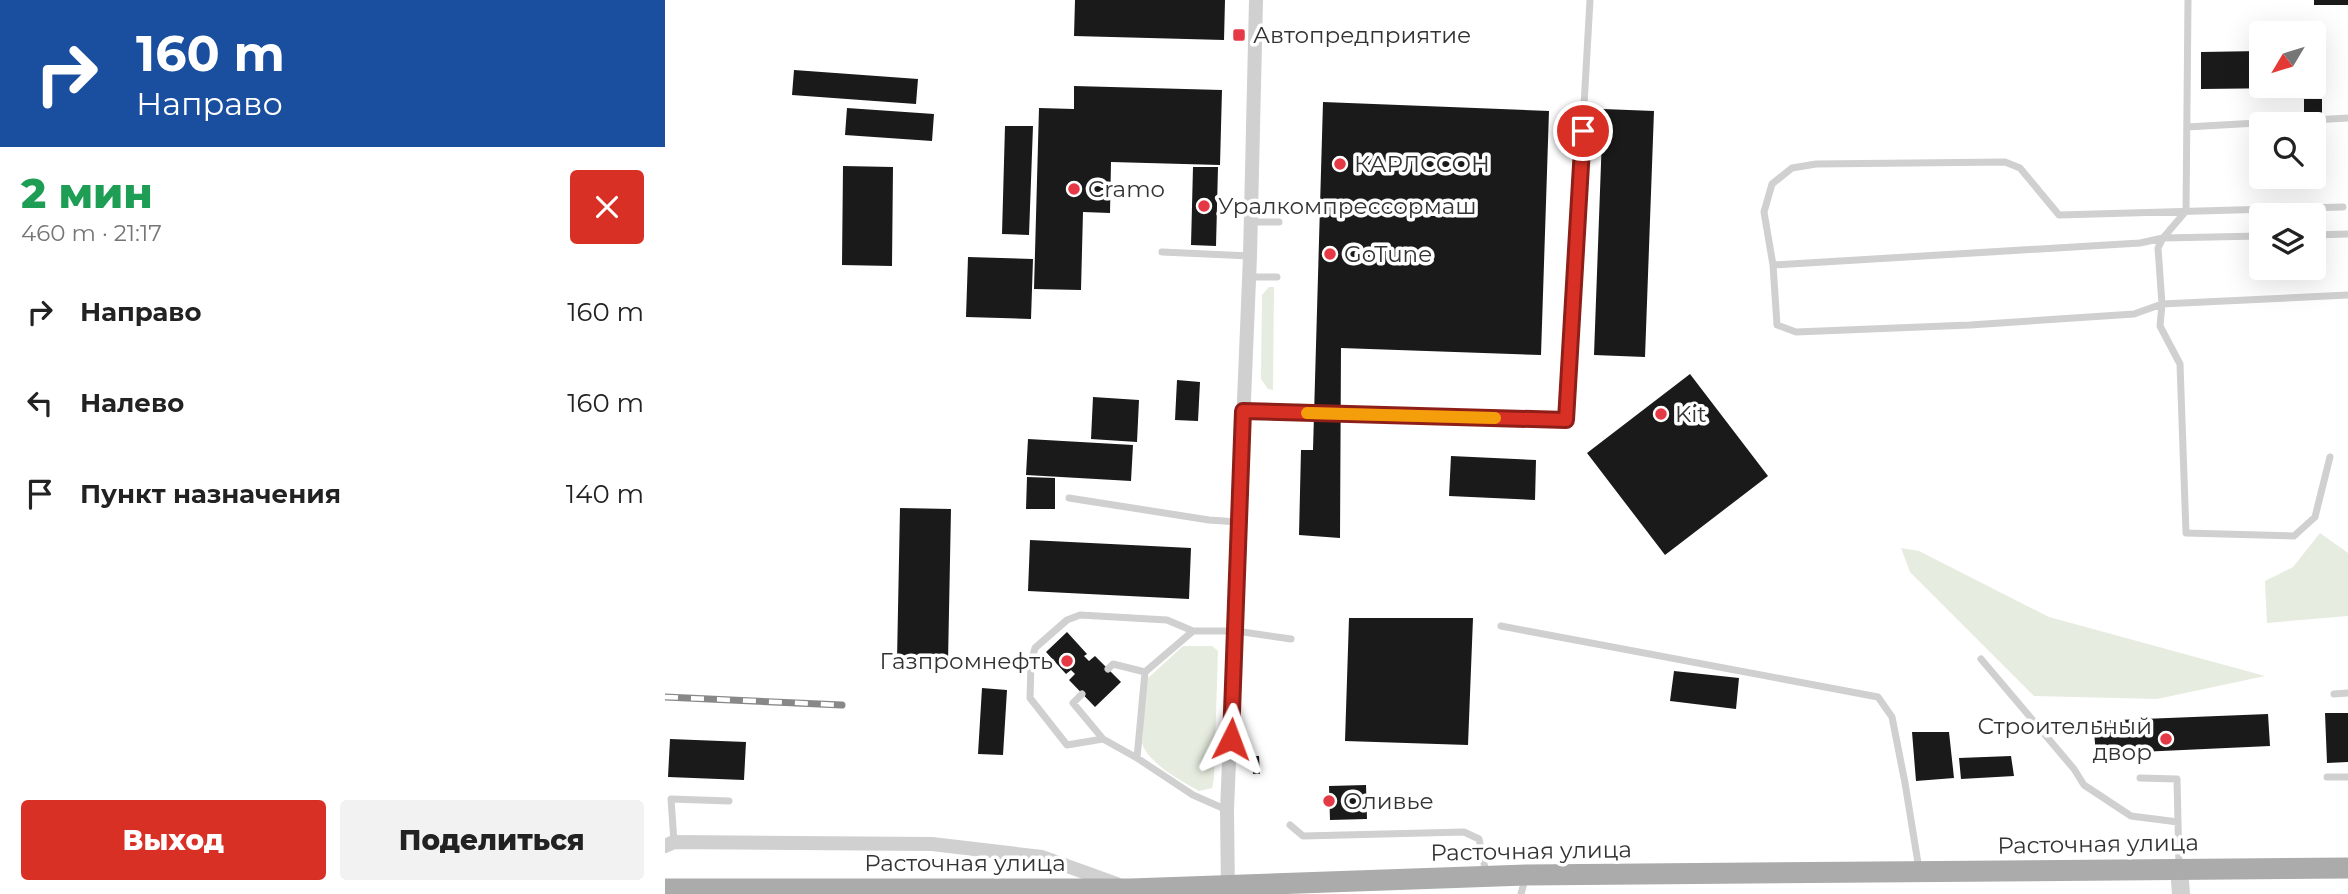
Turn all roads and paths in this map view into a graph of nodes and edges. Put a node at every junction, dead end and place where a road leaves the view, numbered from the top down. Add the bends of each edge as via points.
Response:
1 (1255, 0) edge
2 (1590, 0) edge
3 (2188, 0) edge
4 (2348, 118) edge
5 (2187, 127) junction
6 (2343, 207) dead end
7 (2186, 211) junction
8 (1251, 222) junction
9 (1279, 222) dead end
10 (2348, 234) edge
11 (2326, 235) edge
12 (2249, 236) edge
13 (2164, 238) junction
14 (1162, 252) dead end
15 (1250, 256) junction
16 (1773, 265) junction
17 (1249, 277) junction
18 (1277, 277) dead end
19 (2348, 295) edge
20 (2162, 304) junction
21 (1243, 411) junction
22 (2330, 457) dead end
23 (1069, 498) dead end
24 (1239, 522) junction
25 (1501, 626) dead end
26 (1193, 631) junction
27 (1236, 632) junction
28 (1291, 639) dead end
29 (1981, 659) dead end
30 (1108, 669) dead end
31 (1145, 672) junction
32 (2348, 693) edge
33 (1082, 694) dead end
34 (2334, 694) dead end
35 (1103, 740) junction
36 (1137, 758) junction
37 (2327, 777) dead end
38 (2348, 777) edge
39 (2140, 778) dead end
40 (729, 801) dead end
41 (1227, 810) junction
42 (2178, 822) junction
43 (1290, 824) dead end
44 (669, 844) edge
45 (2179, 868) junction
46 (2348, 868) edge
47 (1919, 873) junction
48 (1486, 877) junction
49 (1524, 885) edge
50 (665, 889) edge
51 (1131, 889) junction
52 (1228, 890) edge
53 (1109, 894) edge
54 (2181, 894) edge

1 - 8 street
2 - 21 lane via 1566,420
3 - 5 lane
4 - 5 lane
5 - 7 lane
6 - 7 lane
7 - 13 lane
7 - 16 lane via 2059,215 2020,168 2005,162 1816,164 1792,168 1772,184 1764,212
8 - 9 lane
8 - 15 street
10 - 11 lane
12 - 13 lane
13 - 16 lane
13 - 20 lane via 2158,248
14 - 15 lane
15 - 17 street
16 - 20 lane via 1777,325 1796,332 2134,314
17 - 18 lane
17 - 21 street
19 - 20 lane
20 - 22 lane via 2160,326 2179,364 2186,533 2294,536 2315,517
21 - 24 street
23 - 24 lane
24 - 27 street
25 - 47 lane via 1878,697 1892,717
26 - 27 lane
26 - 31 lane
26 - 35 lane via 1167,620 1080,615 1067,620 1035,648 1030,698 1067,745
27 - 28 lane
27 - 41 street
29 - 42 lane via 2084,785 2131,816
30 - 31 lane via 1113,664
31 - 36 lane
32 - 34 lane
33 - 35 lane via 1073,703
35 - 36 lane
36 - 41 lane via 1193,795
37 - 38 lane
39 - 42 lane via 2177,779
40 - 44 lane via 671,799
41 - 52 street
42 - 45 lane
43 - 48 lane via 1303,836 1464,832 1479,839
44 - 51 street via 932,844 1042,857
45 - 46 main road, Расточная улица
45 - 47 main road, Расточная улица
45 - 54 street
47 - 49 main road, Расточная улица
48 - 49 main road, Расточная улица
48 - 52 main road, Расточная улица
50 - 51 main road, Расточная улица
51 - 52 main road, Расточная улица
51 - 53 street

